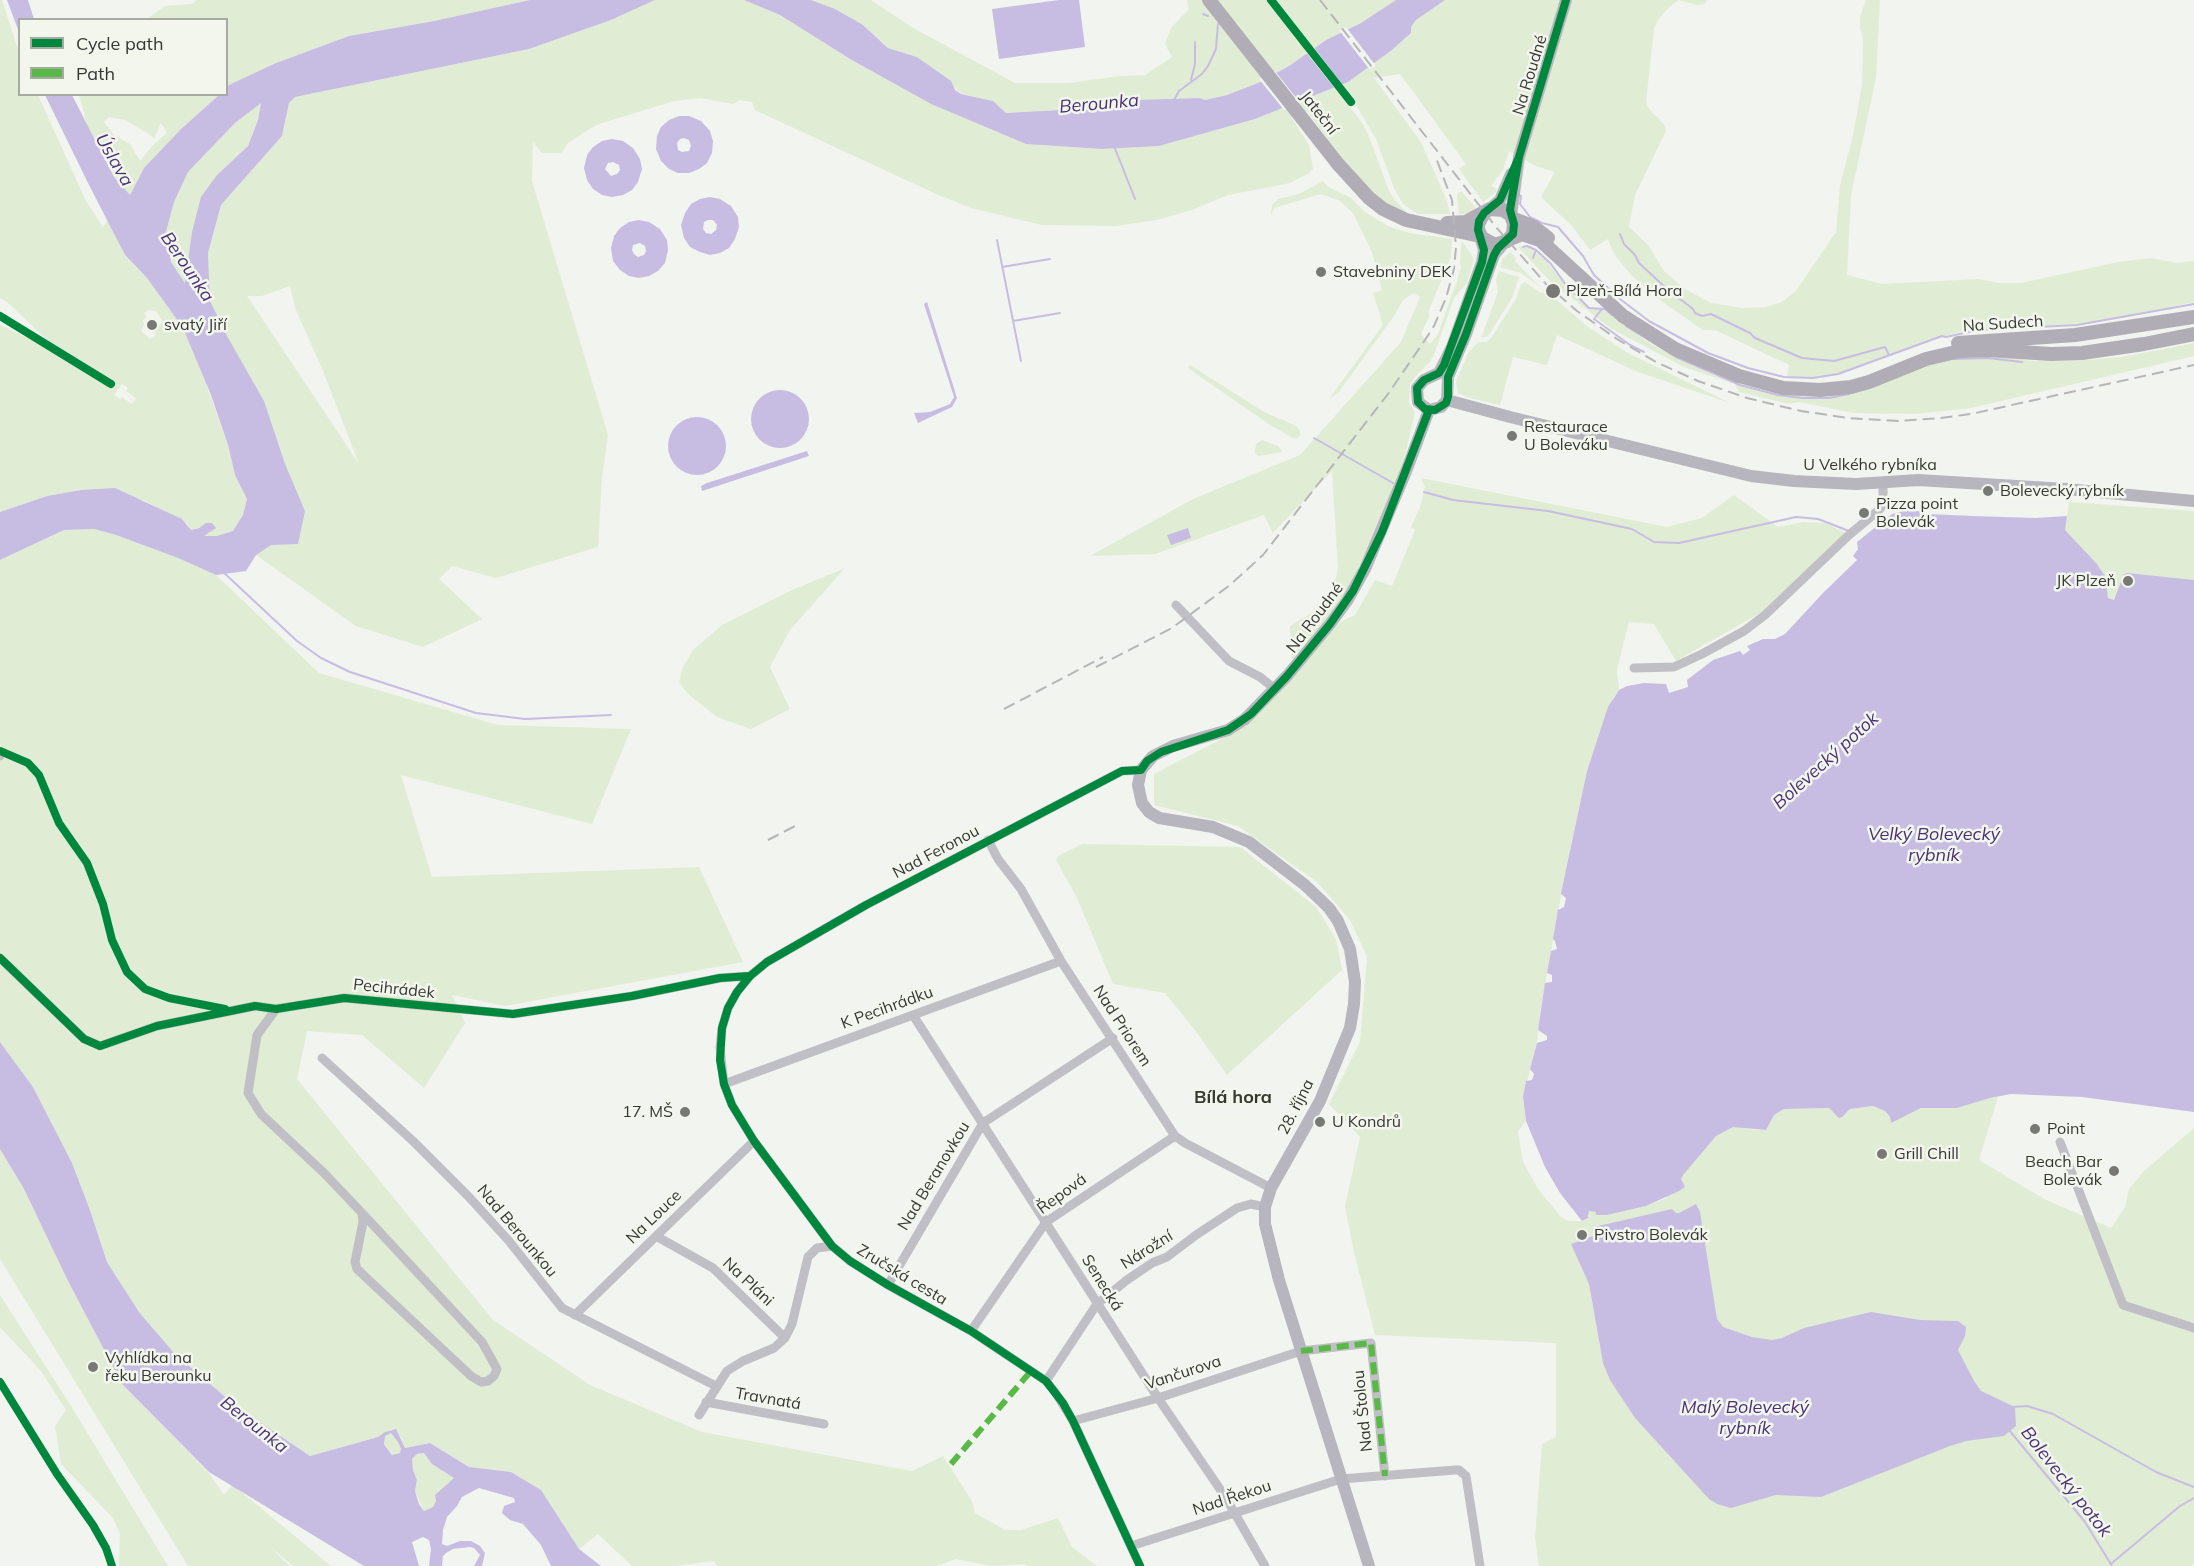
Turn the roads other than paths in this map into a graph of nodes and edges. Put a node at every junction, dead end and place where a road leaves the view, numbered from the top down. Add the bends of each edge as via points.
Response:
1 (1209, 0) edge
2 (1566, 0) edge
3 (1519, 157) junction
4 (1487, 211) junction
5 (1511, 217) junction
6 (1421, 224) junction
7 (1480, 236) junction
8 (1507, 241) junction
9 (1567, 263) junction
10 (2194, 316) edge
11 (2194, 334) edge
12 (1430, 378) junction
13 (1820, 390) junction
14 (1447, 393) junction
15 (1429, 410) junction
16 (1883, 485) junction
17 (2194, 501) edge
18 (1176, 605) dead end
19 (1634, 668) dead end
20 (1275, 689) junction
21 (1141, 770) junction
22 (988, 840) junction
23 (0, 958) edge
24 (1061, 961) junction
25 (750, 976) junction
26 (276, 1009) junction
27 (913, 1015) junction
28 (1113, 1038) junction
29 (322, 1058) dead end
30 (724, 1084) junction
31 (983, 1123) junction
32 (1175, 1136) junction
33 (754, 1141) junction
34 (2060, 1142) dead end
35 (1271, 1188) junction
36 (1266, 1207) junction
37 (362, 1213) junction
38 (1046, 1222) junction
39 (656, 1236) junction
40 (832, 1245) junction
41 (888, 1285) junction
42 (1097, 1304) junction
43 (575, 1315) junction
44 (2194, 1328) edge
45 (971, 1331) junction
46 (785, 1338) junction
47 (1371, 1343) joint
48 (1301, 1351) junction
49 (1046, 1381) junction
50 (716, 1386) junction
51 (1158, 1398) junction
52 (706, 1402) junction
53 (699, 1415) dead end
54 (1073, 1421) junction
55 (824, 1424) dead end
56 (1385, 1476) junction
57 (1341, 1479) junction
58 (1236, 1512) junction
59 (1131, 1546) junction
60 (1140, 1566) edge
61 (1265, 1566) edge
62 (1369, 1566) edge
63 (1480, 1566) edge

1 - 6 main road, Jateční via 1356,186 1375,204
2 - 3 main road, Na Roudné
3 - 4 main road, Na Roudné via 1503,195
3 - 5 main road, Na Roudné
4 - 5 main road via 1503,210
4 - 6 main road, Jateční via 1463,222
4 - 7 main road, Na Roudné via 1478,224
5 - 8 main road, Na Roudné via 1514,231
5 - 9 main road, Na Sudech via 1541,231
6 - 7 main road, Jateční
7 - 8 main road via 1492,244
7 - 12 main road, Na Roudné via 1484,254 1477,279 1445,361 1439,373
8 - 9 main road, Na Sudech via 1522,234 1535,237
8 - 14 main road, Na Roudné via 1494,255 1448,377
9 - 13 main road, Na Sudech via 1623,316 1675,350 1739,376 1783,388
10 - 13 main road, Na Sudech via 2075,335 1954,344 1923,351
11 - 13 main road, Na Sudech via 2082,353 1960,351 1926,359 1860,385
12 - 14 main road via 1441,380
12 - 15 main road, Na Roudné via 1418,385 1416,395
14 - 15 main road via 1441,407
14 - 16 main road, U Velkého rybníka via 1510,417 1745,475
15 - 20 main road, Na Roudné via 1360,579 1330,624
16 - 17 main road, U Velkého rybníka via 1918,480
16 - 19 street, U Velkého rybníka via 1880,510 1744,631 1674,667
18 - 20 street via 1229,661
20 - 21 main road, Na Roudné via 1238,724 1161,752
21 - 22 street, Nad Feronou via 1122,771
21 - 35 main road, 28. října via 1138,794 1149,812 1159,818 1213,827 1249,842 1329,908 1350,949 1355,982 1350,1028 1320,1101
22 - 24 street, Nad Priorem
22 - 25 street, Nad Feronou via 777,956
23 - 26 street, Pecihrádek via 84,1039 100,1046 157,1026 231,1010 255,1006
24 - 27 street, K Pecihrádku
24 - 28 street, Nad Priorem
25 - 26 street, Pecihrádek via 513,1014 344,998
25 - 30 street, Zručská cesta via 728,1008 722,1028 720,1060
26 - 37 street via 257,1035 248,1093 261,1114
27 - 30 street, K Pecihrádku
27 - 31 street, Senecká
28 - 31 street, Nad Beranovkou
28 - 32 street, Nad Priorem
29 - 43 street, Nad Berounkou via 469,1197 562,1308
30 - 33 street, Zručská cesta
31 - 38 street, Senecká
31 - 41 street, Nad Beranovkou
32 - 35 street, Nad Priorem
32 - 38 street, Řepová
33 - 39 street, Na Louce
33 - 40 street, Zručská cesta
34 - 44 street via 2123,1305
35 - 36 main road, 28. října
36 - 42 street, Nárožní via 1251,1204 1237,1208
36 - 48 main road, 28. října via 1268,1238
37 - 37 street via 482,1342 497,1369 488,1381 471,1376 357,1269
38 - 42 street, Senecká
38 - 45 street, Řepová
39 - 43 street, Na Louce
39 - 46 street, Na Pláni via 712,1268
40 - 41 street, Zručská cesta
40 - 46 street, Zručská cesta via 817,1248 808,1257
41 - 45 street, Zručská cesta
42 - 49 street, Nárožní
42 - 51 street, Senecká
43 - 50 street, Nad Berounkou
45 - 49 street, Zručská cesta
46 - 50 street via 774,1348 727,1371
47 - 48 street, Vančurova
47 - 56 street, Nad Štolou
48 - 51 street, Vančurova
48 - 57 main road, 28. října
49 - 54 street, Zručská cesta
50 - 52 street
51 - 54 street, Vančurova
51 - 58 street, Senecká
52 - 53 street
52 - 55 street, Travnatá
54 - 59 street, Zručská cesta
56 - 57 street
56 - 63 street via 1463,1472 1468,1481
57 - 58 street, Nad Řekou
57 - 62 main road, 28. října
58 - 59 street, Nad Řekou
58 - 61 street, Senecká
59 - 60 street, Zručská cesta

